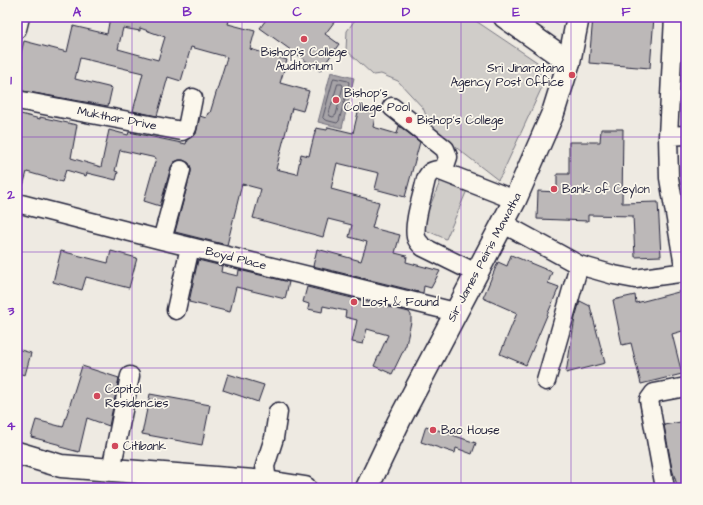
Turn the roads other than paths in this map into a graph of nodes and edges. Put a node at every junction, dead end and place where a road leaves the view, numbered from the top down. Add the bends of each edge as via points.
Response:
1 (20, 17) edge
2 (504, 17) edge
3 (578, 17) edge
4 (674, 17) edge
5 (17, 29) edge
6 (569, 62) junction
7 (679, 71) edge
8 (193, 98) dead end
9 (17, 100) edge
10 (392, 106) dead end
11 (686, 135) edge
12 (668, 136) junction
13 (180, 170) dead end
14 (443, 172) junction
15 (515, 200) junction
16 (17, 203) edge
17 (502, 223) junction
18 (162, 240) junction
19 (190, 247) junction
20 (579, 265) junction
21 (686, 272) edge
22 (476, 273) junction
23 (176, 310) dead end
24 (455, 312) junction
25 (130, 376) dead end
26 (546, 381) dead end
27 (686, 387) edge
28 (278, 412) dead end
29 (17, 453) edge
30 (111, 470) junction
31 (274, 485) edge
32 (305, 488) edge
33 (367, 488) edge
34 (665, 488) edge

1 - 5 street
2 - 6 main road
3 - 6 main road, Sir James Peiris Mawatha
4 - 7 street
6 - 15 main road, Sir James Peiris Mawatha via 553,113
7 - 12 street
8 - 9 street, Mukthar Drive via 187,128 182,131
10 - 14 street via 445,149 448,157
11 - 12 street
12 - 21 street via 669,178
13 - 18 street
14 - 15 street
14 - 22 street via 438,170 428,174 416,226 416,237 423,247
15 - 17 main road, Sir James Peiris Mawatha
16 - 18 street, Boyd Place
17 - 20 street
17 - 22 main road, Sir James Peiris Mawatha
18 - 19 street, Boyd Place
19 - 23 street
19 - 24 street, Boyd Place
20 - 21 street via 635,279
20 - 26 street
22 - 24 main road, Sir James Peiris Mawatha
24 - 33 main road, Sir James Peiris Mawatha via 398,421
25 - 30 street
27 - 34 street via 654,393 649,400
28 - 31 street via 274,438 265,466
29 - 30 main road via 61,466
30 - 31 main road
31 - 32 main road

